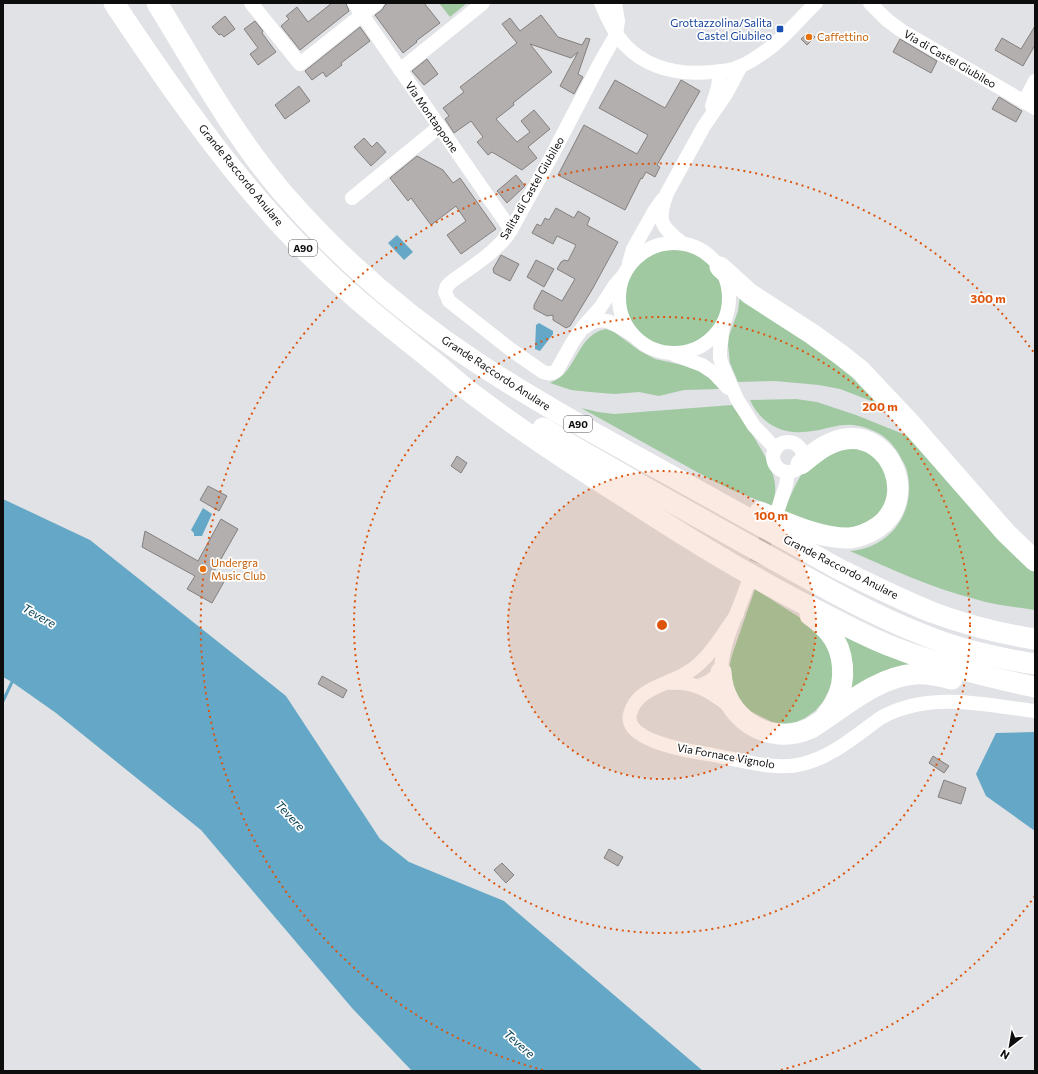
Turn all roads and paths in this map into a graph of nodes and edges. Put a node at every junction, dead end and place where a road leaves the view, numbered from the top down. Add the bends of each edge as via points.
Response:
1 (109, 3) edge
2 (157, 3) edge
3 (170, 3) edge
4 (251, 3) edge
5 (354, 3) edge
6 (377, 3) edge
7 (483, 3) edge
8 (601, 3) edge
9 (615, 3) edge
10 (816, 3) edge
11 (870, 3) edge
12 (123, 8) edge
13 (362, 15) junction
14 (616, 35) junction
15 (741, 66) junction
16 (400, 70) junction
17 (720, 71) junction
18 (1035, 81) edge
19 (207, 85) junction
20 (1030, 105) edge
21 (704, 126) junction
22 (439, 127) junction
23 (667, 193) junction
24 (352, 198) dead end
25 (511, 230) junction
26 (682, 243) junction
27 (720, 267) junction
28 (625, 272) junction
29 (724, 320) junction
30 (580, 331) junction
31 (638, 338) junction
32 (673, 354) junction
33 (430, 358) junction
34 (737, 399) junction
35 (776, 449) junction
36 (794, 468) junction
37 (689, 486) junction
38 (778, 509) tunnel mouth
39 (1035, 561) edge
40 (748, 583) tunnel mouth
41 (781, 593) junction
42 (737, 614) junction
43 (1035, 639) edge
44 (1035, 664) edge
45 (721, 672) junction
46 (662, 684) junction
47 (700, 686) junction
48 (1035, 686) edge
49 (1035, 693) edge
50 (736, 711) junction
51 (1035, 711) edge
52 (825, 718) junction

1 - 12 highway, Grande Raccordo Anulare
2 - 19 highway, Grande Raccordo Anulare / A90
3 - 19 highway, Grande Raccordo Anulare
4 - 13 street via 300,64
5 - 13 street, Via Montappone
6 - 13 street
7 - 16 street
8 - 14 street
9 - 14 street, Salita di Castel Giubileo via 618,21
10 - 15 street via 772,47
11 - 20 street, Via di Castel Giubileo via 902,31
12 - 33 highway, Grande Raccordo Anulare / A90 via 195,120 284,228 312,258 374,315
13 - 16 street, Via Montappone
14 - 17 street via 640,58 663,68 689,73
14 - 25 street, Salita di Castel Giubileo
15 - 17 street
15 - 21 street, Salita di Castel Giubileo
16 - 22 street, Via Montappone
17 - 21 street, Salita di Castel Giubileo via 718,87
18 - 20 street
19 - 37 highway, Grande Raccordo Anulare / A90 via 248,148 283,192 350,263 392,299 448,343 515,387
21 - 23 street, Salita di Castel Giubileo
22 - 24 street
22 - 25 street, Via Montappone
23 - 26 street, Salita di Castel Giubileo via 661,219 667,230
23 - 28 street, Salita di Castel Giubileo via 637,242
25 - 30 street, Salita di Castel Giubileo via 500,244 451,282 446,290 449,300 507,347 548,374 557,370
26 - 27 street via 704,251
26 - 28 street via 649,247
27 - 29 street via 729,292
27 - 39 highway via 750,294 812,334 860,370
28 - 30 street, Salita di Castel Giubileo via 604,303
28 - 31 street via 619,292 619,309 626,324
29 - 32 street via 716,334 705,344 691,352
29 - 34 street via 720,358
30 - 31 street, Salita di Castel Giubileo via 599,320 612,323
31 - 32 street via 654,348
32 - 34 street via 709,369
33 - 41 highway, Grande Raccordo Anulare via 467,390 580,469
33 - 44 highway, Grande Raccordo Anulare / A90 via 574,447 817,584 931,638 975,652
34 - 35 street via 754,426
35 - 36 street via 773,458 780,469
35 - 36 street via 784,443 793,443 801,448 804,456
36 - 37 highway via 819,449 837,441 854,438 867,442 883,452 894,468 898,487 897,500 882,524 852,538 804,529
36 - 38 street
37 - 43 highway, Grande Raccordo Anulare / A90 via 838,568 908,602 983,629
40 - 42 street
41 - 48 highway, Grande Raccordo Anulare via 862,634 919,657 960,670
41 - 52 highway via 829,632 841,656 841,690
42 - 45 street via 724,649
42 - 46 street, Via Fornace Vignolo via 708,655 682,676
45 - 47 street
45 - 50 highway via 724,689
46 - 47 street, Via Fornace Vignolo via 682,683
46 - 51 street, Via Fornace Vignolo via 643,694 632,708 630,720 641,734 673,747 775,766 802,764 822,758 882,717 921,704 942,701
47 - 50 street, Via Fornace Vignolo
49 - 52 highway via 987,687 928,674 913,674 875,686
50 - 52 highway via 754,727 776,734 801,732

